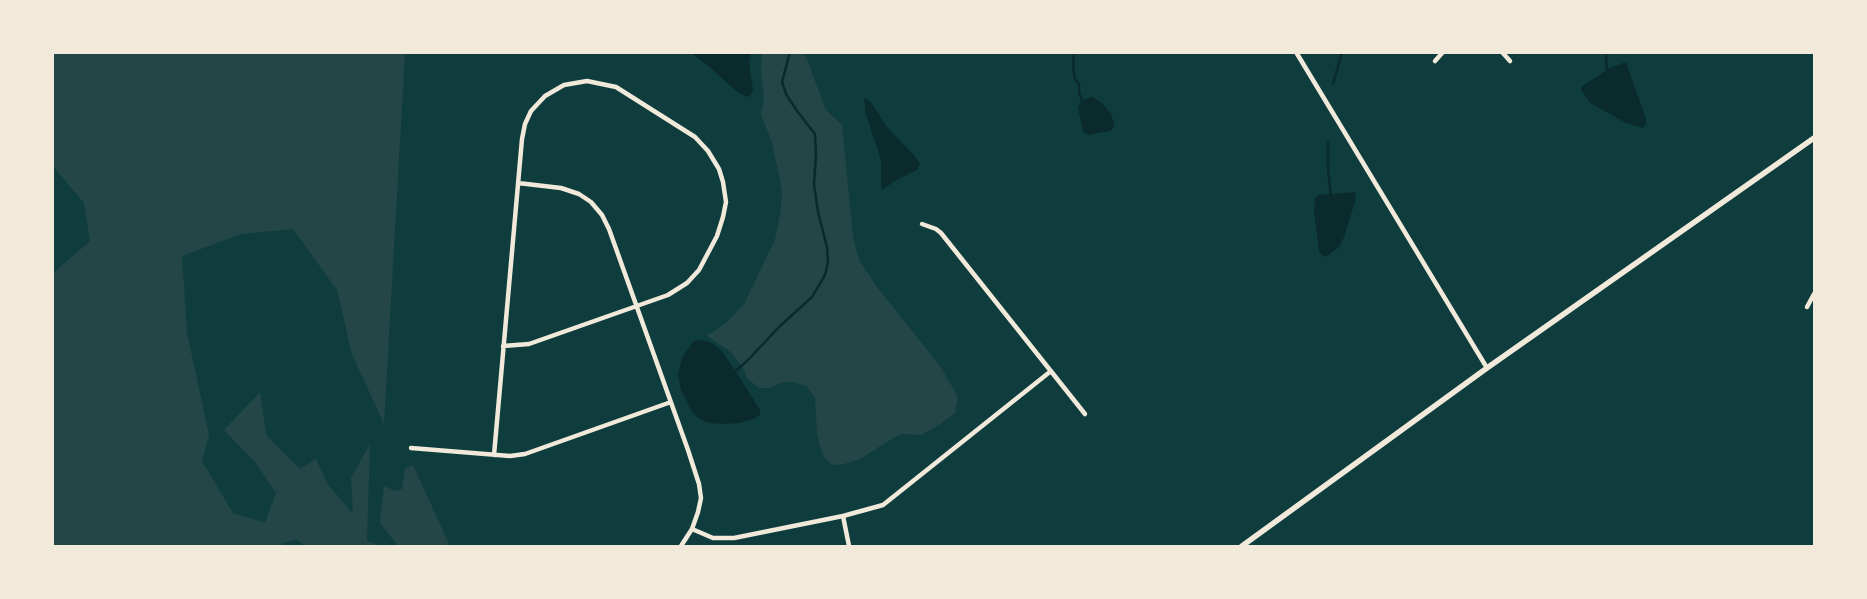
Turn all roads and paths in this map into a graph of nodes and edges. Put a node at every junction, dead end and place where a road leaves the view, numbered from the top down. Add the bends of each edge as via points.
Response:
1 (1296, 52) edge
2 (1443, 52) edge
3 (1502, 52) edge
4 (1435, 61) dead end
5 (1510, 61) dead end
6 (1814, 138) edge
7 (518, 183) junction
8 (922, 224) dead end
9 (1814, 294) edge
10 (637, 306) junction
11 (1807, 307) dead end
12 (503, 346) junction
13 (1487, 368) junction
14 (1051, 371) junction
15 (671, 402) junction
16 (1085, 414) dead end
17 (411, 448) dead end
18 (494, 455) junction
19 (843, 516) junction
20 (692, 529) junction
21 (681, 546) edge
22 (849, 546) edge
23 (1242, 546) edge

1 - 13 street
2 - 4 street
3 - 5 street
6 - 13 main road
7 - 10 street via 562,188 591,202 609,229
7 - 10 street via 524,124 545,96 564,85 587,81 616,87 695,137 708,151 724,182 726,202 717,236 699,270 686,283 668,295
7 - 12 street
8 - 14 street via 941,233
9 - 11 street
10 - 12 street via 529,344
10 - 15 street
12 - 18 street
13 - 23 main road
14 - 16 street
14 - 19 street via 890,501
15 - 18 street via 525,454
15 - 20 street via 701,498
17 - 18 street
19 - 20 street via 734,538 713,538
19 - 22 street
20 - 21 street

